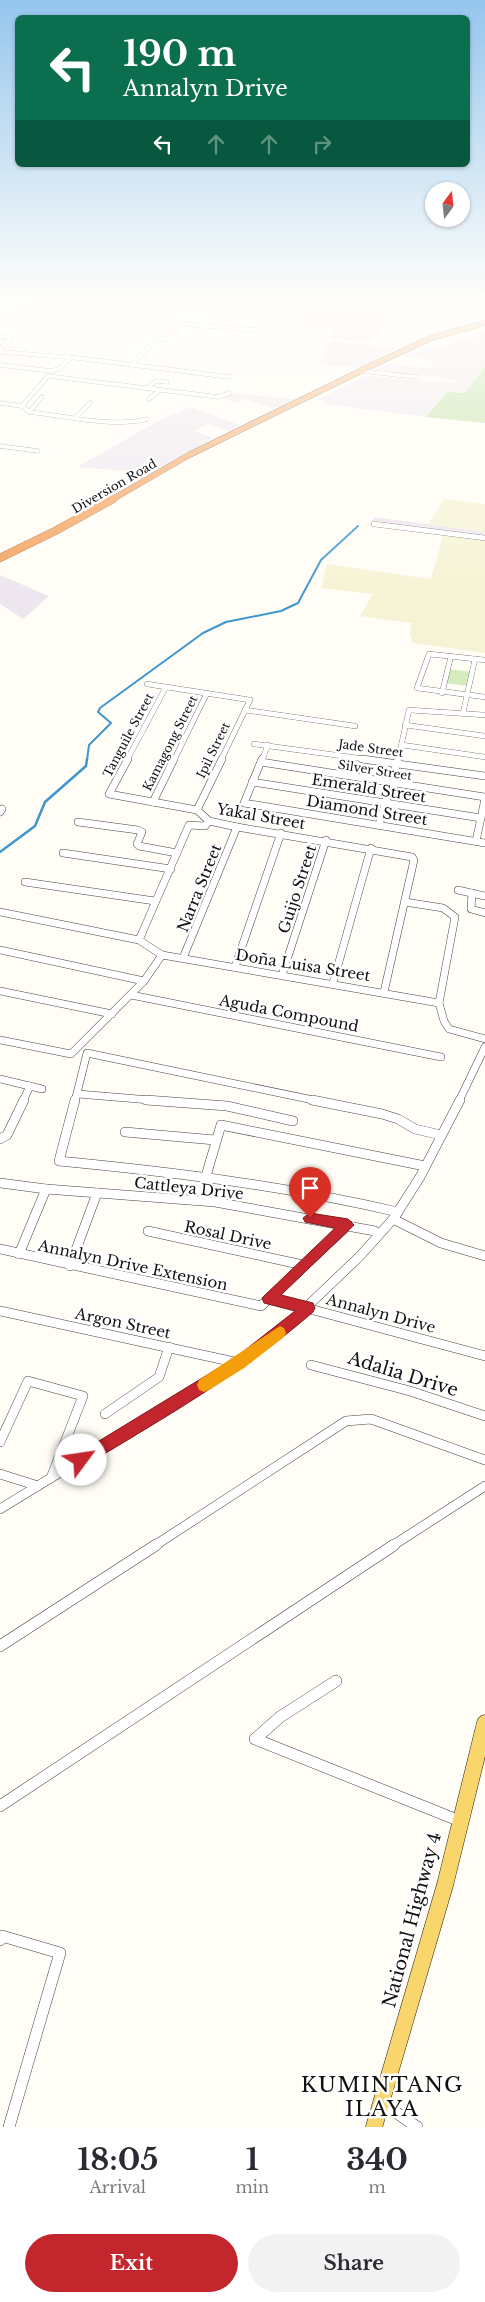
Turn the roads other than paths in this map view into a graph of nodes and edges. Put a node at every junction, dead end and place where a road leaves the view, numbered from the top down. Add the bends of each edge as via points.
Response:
1 (28, 399) edge
2 (40, 399) edge
3 (303, 399) edge
4 (0, 403) edge
5 (90, 403) dead end
6 (22, 406) junction
7 (29, 412) junction
8 (76, 417) junction
9 (147, 419) dead end
10 (0, 446) edge
11 (38, 451) dead end
12 (374, 524) dead end
13 (485, 538) edge
14 (0, 558) edge
15 (451, 656) junction
16 (475, 659) junction
17 (485, 660) edge
18 (147, 684) dead end
19 (166, 687) junction
20 (208, 693) junction
21 (442, 693) junction
22 (465, 695) junction
23 (485, 697) edge
24 (245, 710) junction
25 (462, 713) junction
26 (485, 716) edge
27 (405, 725) junction
28 (355, 726) dead end
29 (485, 736) edge
30 (254, 744) dead end
31 (268, 745) junction
32 (402, 745) junction
33 (485, 757) edge
34 (261, 762) junction
35 (396, 763) junction
36 (485, 776) edge
37 (252, 782) junction
38 (390, 784) junction
39 (109, 794) joint
40 (485, 798) edge
41 (153, 802) junction
42 (385, 803) junction
43 (197, 810) junction
44 (481, 818) junction
45 (209, 821) junction
46 (78, 822) dead end
47 (378, 825) junction
48 (237, 827) junction
49 (281, 833) junction
50 (326, 840) junction
51 (476, 841) junction
52 (485, 843) edge
53 (371, 848) junction
54 (63, 853) dead end
55 (177, 853) junction
56 (171, 869) junction
57 (25, 882) dead end
58 (458, 890) dead end
59 (472, 893) junction
60 (485, 896) edge
61 (155, 901) junction
62 (405, 902) junction
63 (0, 912) edge
64 (485, 913) edge
65 (139, 940) junction
66 (0, 950) edge
67 (162, 955) junction
68 (184, 958) junction
69 (235, 967) junction
70 (282, 975) junction
71 (144, 981) junction
72 (333, 983) junction
73 (0, 991) edge
74 (384, 992) junction
75 (131, 995) junction
76 (439, 1003) junction
77 (112, 1014) junction
78 (485, 1039) edge
79 (0, 1040) edge
80 (485, 1047) edge
81 (441, 1057) dead end
82 (0, 1078) edge
83 (30, 1086) junction
84 (42, 1089) dead end
85 (78, 1094) junction
86 (293, 1121) dead end
87 (125, 1132) dead end
88 (441, 1135) junction
89 (1, 1139) edge
90 (215, 1140) junction
91 (425, 1166) junction
92 (206, 1176) junction
93 (0, 1182) edge
94 (46, 1189) junction
95 (97, 1193) junction
96 (395, 1216) junction
97 (348, 1225) junction
98 (148, 1231) dead end
99 (375, 1231) dead end
100 (0, 1249) edge
101 (19, 1254) junction
102 (485, 1256) edge
103 (303, 1265) junction
104 (70, 1266) junction
105 (269, 1298) junction
106 (308, 1308) junction
107 (0, 1311) edge
108 (169, 1347) junction
109 (485, 1356) edge
110 (240, 1363) junction
111 (311, 1365) dead end
112 (105, 1414) dead end
113 (485, 1416) edge
114 (0, 1442) edge
115 (485, 1460) edge
116 (0, 1474) edge
117 (51, 1478) junction
118 (38, 1486) junction
119 (485, 1486) edge
120 (0, 1509) edge
121 (0, 1646) edge
122 (336, 1681) dead end
123 (485, 1723) edge
124 (0, 1806) edge
125 (460, 1821) junction
126 (1, 1938) edge
127 (381, 2102) junction
128 (9, 2127) edge
129 (374, 2127) edge
130 (416, 2127) edge

1 - 6 street
2 - 7 street
3 - 14 highway, Diversion Road via 215,442 63,528
4 - 6 street
5 - 8 street
6 - 7 street
7 - 8 street
8 - 9 street via 138,423
10 - 11 street
12 - 13 street
15 - 16 street
15 - 21 street
15 - 21 street via 430,654 418,689
16 - 17 street
16 - 22 street
18 - 19 street
19 - 20 street
19 - 39 street, Tanguile Street
20 - 24 street, Ipil Street via 250,700
20 - 41 street, Kamagong Street
21 - 22 street
22 - 23 street
22 - 25 street
24 - 28 street
24 - 43 street, Ipil Street
25 - 26 street
25 - 27 street via 411,709
27 - 29 street
27 - 32 street
30 - 31 street, Jade Street
31 - 34 street
31 - 35 street, Jade Street
32 - 33 street
32 - 35 street
34 - 37 street
34 - 38 street, Silver Street
35 - 36 street, Jade Street
35 - 38 street
37 - 42 street, Emerald Street
37 - 47 street, Diamond Street via 244,803
38 - 40 street, Silver Street
38 - 42 street
39 - 41 street, Yakal Street
40 - 44 street
41 - 43 street, Yakal Street
42 - 44 street, Emerald Street
42 - 47 street
43 - 45 street, Yakal Street
44 - 51 street
45 - 48 street, Yakal Street
45 - 55 street via 205,826 189,824
46 - 55 street via 138,830 142,832 139,846
47 - 51 street, Diamond Street
48 - 49 street, Yakal Street
48 - 68 street, Narra Street
49 - 50 street, Yakal Street
49 - 69 street
50 - 53 street, Yakal Street
50 - 70 street, Guijo Street
51 - 52 street, Diamond Street
53 - 62 street, Yakal Street via 412,856 414,860
53 - 72 street
54 - 56 street
55 - 56 street
56 - 61 street
57 - 61 street
58 - 59 street
59 - 60 street
59 - 64 street via 470,910
61 - 65 street
62 - 74 street
62 - 76 street via 443,908 455,917
63 - 65 street
65 - 67 street
66 - 71 street
67 - 68 street, Doña Luisa Street
67 - 71 street
68 - 69 street, Doña Luisa Street
69 - 70 street, Doña Luisa Street
70 - 72 street, Doña Luisa Street
71 - 75 street
72 - 74 street, Doña Luisa Street
73 - 77 street
74 - 76 street, Doña Luisa Street
75 - 77 street
75 - 81 street, Aguda Compound
76 - 78 street via 450,1029
77 - 79 street via 71,1054
80 - 88 street
82 - 83 street
83 - 84 street
83 - 89 street via 7,1135
85 - 86 street via 227,1106
85 - 88 street via 87,1053 382,1114 415,1129
85 - 92 street via 60,1161
87 - 90 street
88 - 91 street
90 - 91 street via 221,1125
90 - 92 street
91 - 96 street
92 - 96 street via 273,1186
93 - 94 street, Cattleya Drive
94 - 95 street, Cattleya Drive
94 - 101 street
95 - 97 street, Cattleya Drive via 215,1202
95 - 104 street
96 - 102 street via 441,1243
96 - 106 street
97 - 99 street, Cattleya Drive
97 - 103 street
98 - 103 street, Rosal Drive
100 - 101 street, Annalyn Drive Extension
101 - 104 street, Annalyn Drive Extension
103 - 105 street
104 - 105 street, Annalyn Drive Extension via 261,1306
105 - 106 street, Annalyn Drive
106 - 109 street, Annalyn Drive
106 - 110 street
107 - 108 street, Argon Street
108 - 110 street, Argon Street
108 - 112 street via 158,1377
110 - 117 street
111 - 113 street, Adalia Drive via 410,1390
114 - 117 street via 28,1381 83,1396
115 - 121 street via 371,1419 346,1421
116 - 118 street
117 - 118 street
118 - 120 street
119 - 124 street
122 - 125 street via 287,1712 255,1739
123 - 125 main road, National Highway 4
125 - 127 main road, National Highway 4 via 445,1885
126 - 128 street via 60,1953
127 - 129 main road, National Highway 4
127 - 130 street

